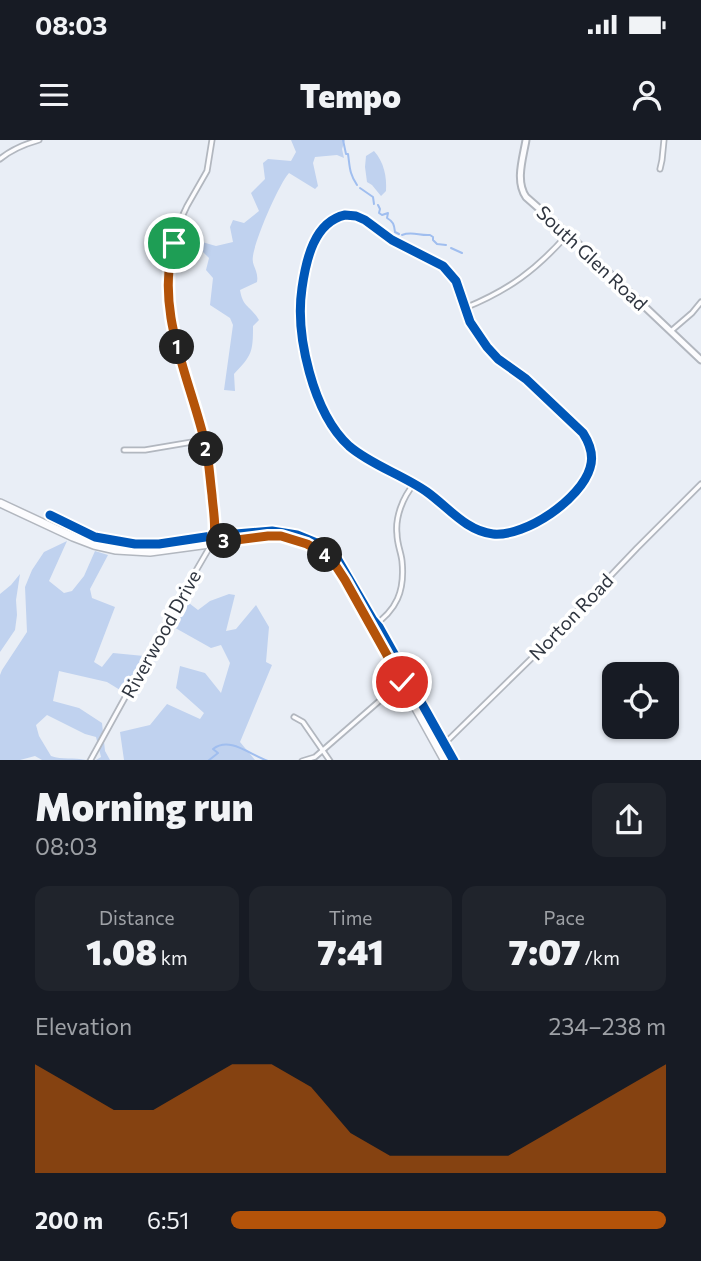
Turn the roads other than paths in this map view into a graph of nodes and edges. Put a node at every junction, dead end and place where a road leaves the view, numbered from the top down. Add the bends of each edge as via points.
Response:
1 (39, 140) edge
2 (212, 140) edge
3 (526, 140) edge
4 (664, 140) edge
5 (0, 159) edge
6 (660, 169) dead end
7 (568, 234) junction
8 (701, 302) edge
9 (465, 308) junction
10 (671, 331) junction
11 (701, 360) edge
12 (204, 440) junction
13 (124, 450) dead end
14 (414, 483) junction
15 (701, 484) edge
16 (0, 503) edge
17 (213, 543) junction
18 (372, 627) junction
19 (402, 682) junction
20 (294, 717) dead end
21 (324, 750) junction
22 (439, 750) junction
23 (91, 760) edge
24 (306, 760) edge
25 (329, 760) edge
26 (444, 760) edge

1 - 5 street
2 - 12 street via 206,172 180,221 169,283 177,347
3 - 7 main road, South Glen Road via 520,179 523,192
4 - 6 street
7 - 9 street via 526,275
7 - 10 main road, South Glen Road
8 - 10 street
9 - 14 street via 478,335 498,359 583,433 591,453 589,471 561,506 540,521 494,534 467,525
9 - 14 street via 456,281 443,266 358,217 332,218 317,235 306,265 299,312 306,362 316,389 335,431 351,447
10 - 11 main road, South Glen Road
12 - 13 street
12 - 17 street
14 - 18 street via 407,491 396,532 402,559 401,589 389,613
15 - 22 street, Norton Road
16 - 17 main road via 73,537 116,550 150,552
17 - 18 main road via 281,536 307,544 334,563
17 - 23 street, Riverwood Drive
18 - 19 main road
19 - 21 street
19 - 22 main road
20 - 21 street
21 - 24 street
21 - 25 street
22 - 26 main road

